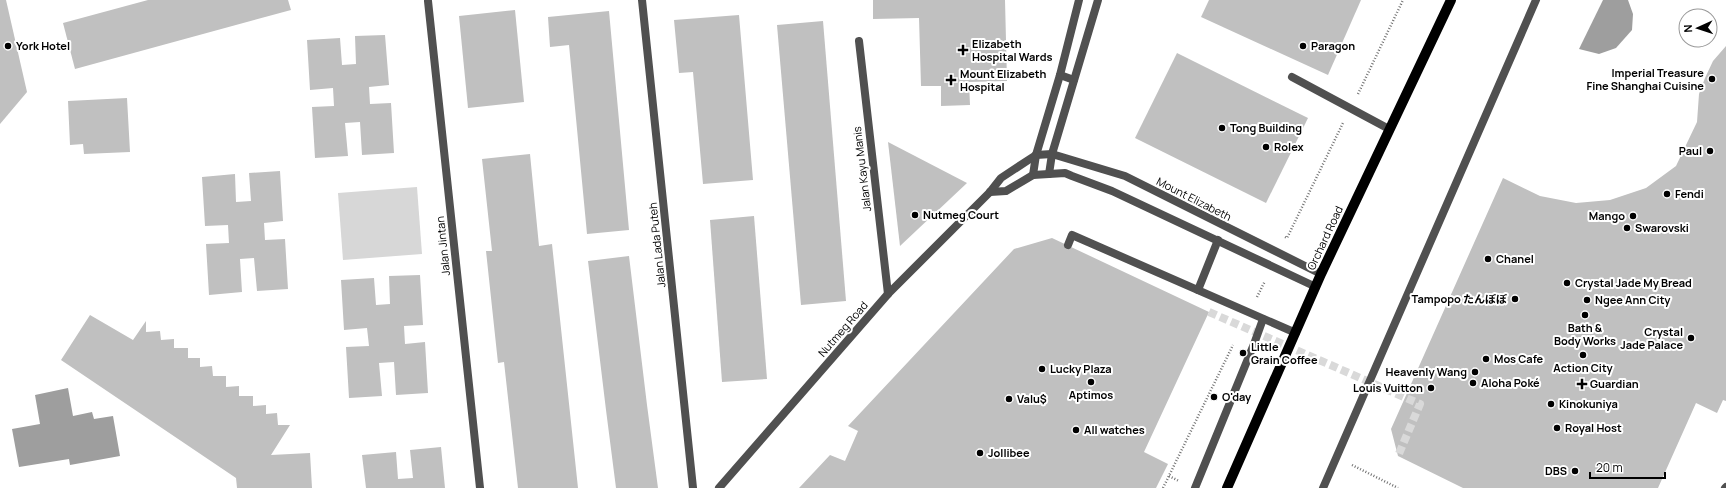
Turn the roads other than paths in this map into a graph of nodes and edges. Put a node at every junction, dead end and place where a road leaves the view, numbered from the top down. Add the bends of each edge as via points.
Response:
1 (642, 0) edge
2 (1079, 0) edge
3 (1098, 0) edge
4 (1451, 0) edge
5 (1536, 0) edge
6 (428, 1) dead end
7 (859, 41) dead end
8 (1060, 75) junction
9 (1292, 76) dead end
10 (1074, 80) junction
11 (1389, 129) junction
12 (1036, 154) junction
13 (1052, 154) junction
14 (1049, 174) junction
15 (1033, 175) junction
16 (990, 192) junction
17 (1218, 240) junction
18 (1068, 245) dead end
19 (1321, 274) junction
20 (1316, 287) junction
21 (1198, 290) junction
22 (888, 294) junction
23 (1263, 319) junction
24 (1296, 333) junction
25 (480, 488) edge
26 (693, 488) edge
27 (719, 488) edge
28 (1195, 488) edge
29 (1227, 488) edge
30 (1324, 488) edge

1 - 26 street, Jalan Lada Puteh
2 - 8 street
3 - 10 street
4 - 11 main road, Orchard Road
5 - 30 street
6 - 25 street, Jalan Jintan
7 - 22 street, Jalan Kayu Manis
8 - 10 street
8 - 12 street
9 - 11 street
10 - 13 street
11 - 19 main road, Orchard Road
12 - 13 street, Mount Elizabeth
12 - 15 street
12 - 16 street, Nutmeg Road via 1001,178
13 - 14 street
13 - 19 street, Mount Elizabeth via 1125,176
14 - 15 street
14 - 17 street via 1065,173 1099,186
15 - 16 street via 1006,191
16 - 22 street, Nutmeg Road
17 - 20 street
17 - 21 street
18 - 21 street via 1072,235
19 - 20 main road, Orchard Road
20 - 24 main road, Orchard Road
21 - 23 street
22 - 27 street, Nutmeg Road
23 - 24 street
23 - 28 street
24 - 29 main road, Orchard Road

